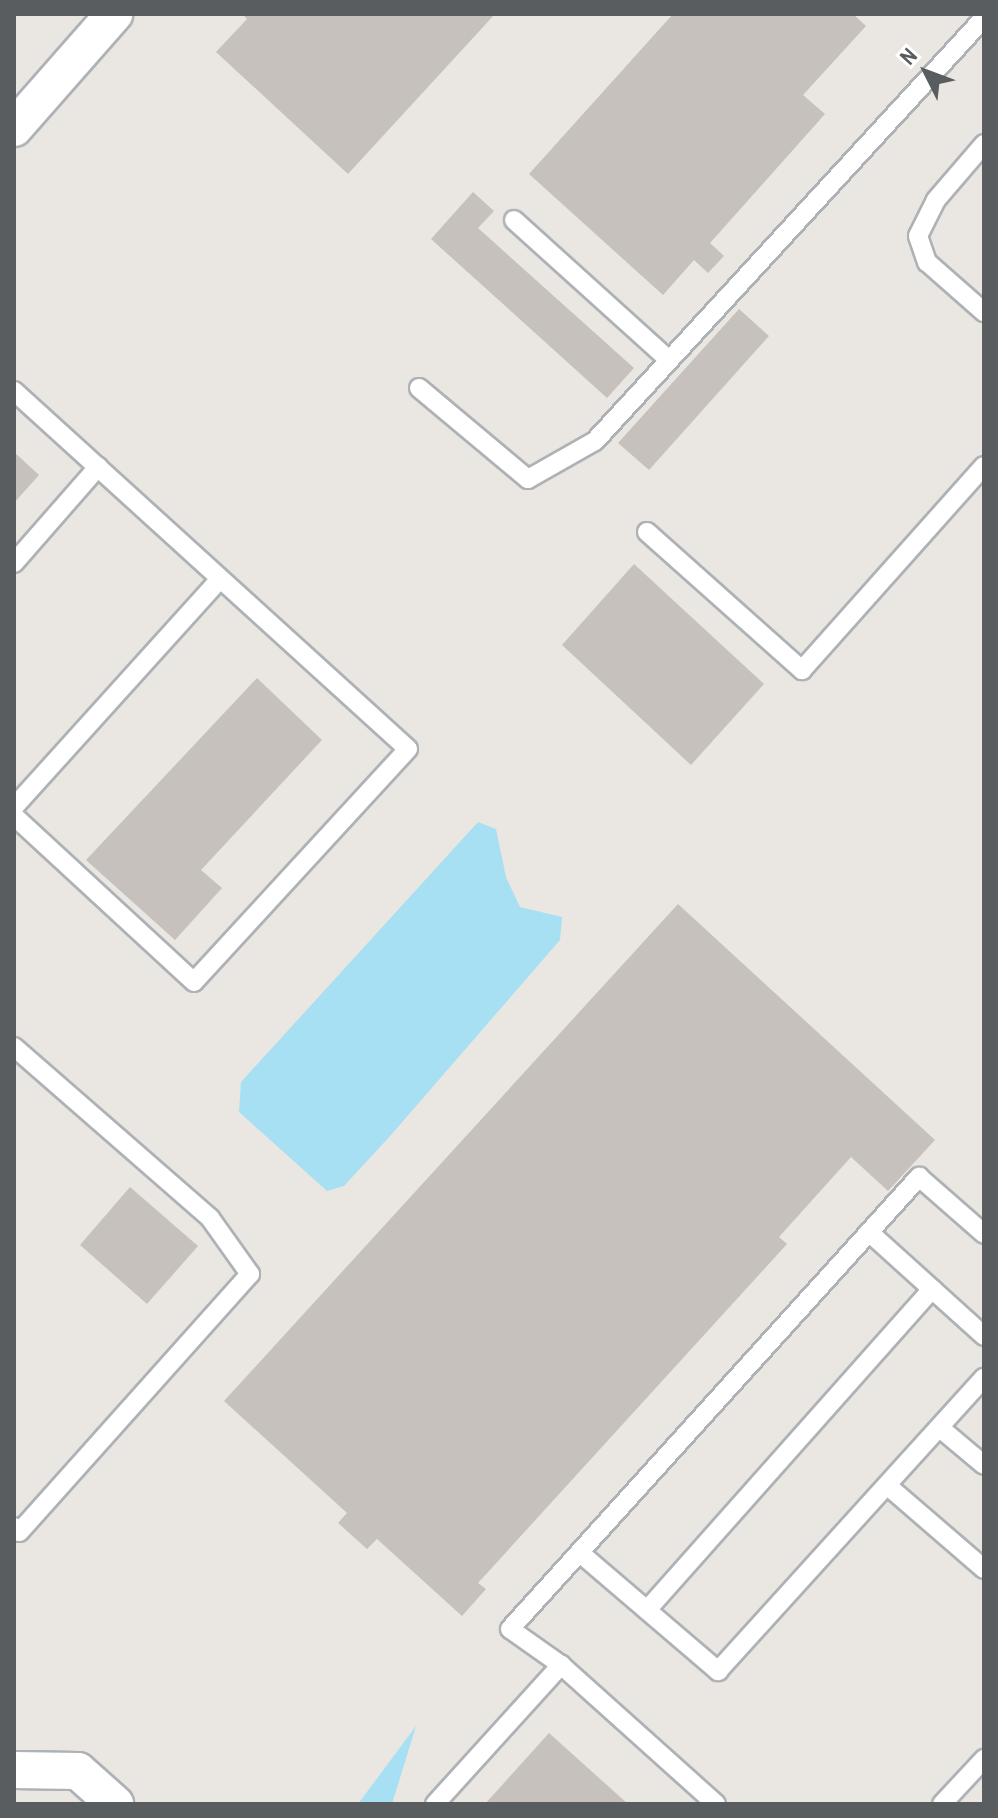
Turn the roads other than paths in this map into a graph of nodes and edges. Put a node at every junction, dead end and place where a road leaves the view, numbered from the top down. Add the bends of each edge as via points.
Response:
1 (114, 14) edge
2 (976, 19) edge
3 (14, 128) edge
4 (984, 144) edge
5 (514, 220) dead end
6 (984, 312) edge
7 (669, 360) junction
8 (419, 388) dead end
9 (14, 391) edge
10 (984, 466) edge
11 (98, 467) junction
12 (647, 532) dead end
13 (14, 563) edge
14 (220, 579) junction
15 (14, 807) edge
16 (14, 816) edge
17 (14, 1047) edge
18 (869, 1232) junction
19 (984, 1234) edge
20 (932, 1289) junction
21 (984, 1336) edge
22 (984, 1378) edge
23 (940, 1428) junction
24 (984, 1465) edge
25 (889, 1487) junction
26 (14, 1527) edge
27 (580, 1553) junction
28 (984, 1569) edge
29 (647, 1610) junction
30 (561, 1665) junction
31 (984, 1759) edge
32 (14, 1770) edge
33 (115, 1804) edge
34 (435, 1804) edge
35 (716, 1804) edge
36 (942, 1804) edge

1 - 3 street
2 - 7 lane
4 - 6 lane via 936,200 918,236 927,262
5 - 7 lane
7 - 8 lane via 595,441 528,479
9 - 11 lane
10 - 12 lane via 802,670
11 - 13 lane
11 - 14 lane
14 - 15 lane
14 - 16 lane via 408,749 194,982
17 - 26 lane via 210,1218 250,1274 19,1532
18 - 19 lane via 919,1177
18 - 20 lane
18 - 27 lane
20 - 21 lane
20 - 29 lane
22 - 23 lane
23 - 24 lane
23 - 25 lane
25 - 28 lane
25 - 29 lane via 718,1671
27 - 29 lane
27 - 30 lane via 510,1629
30 - 34 lane
30 - 35 lane
31 - 36 lane
32 - 33 street via 78,1771

